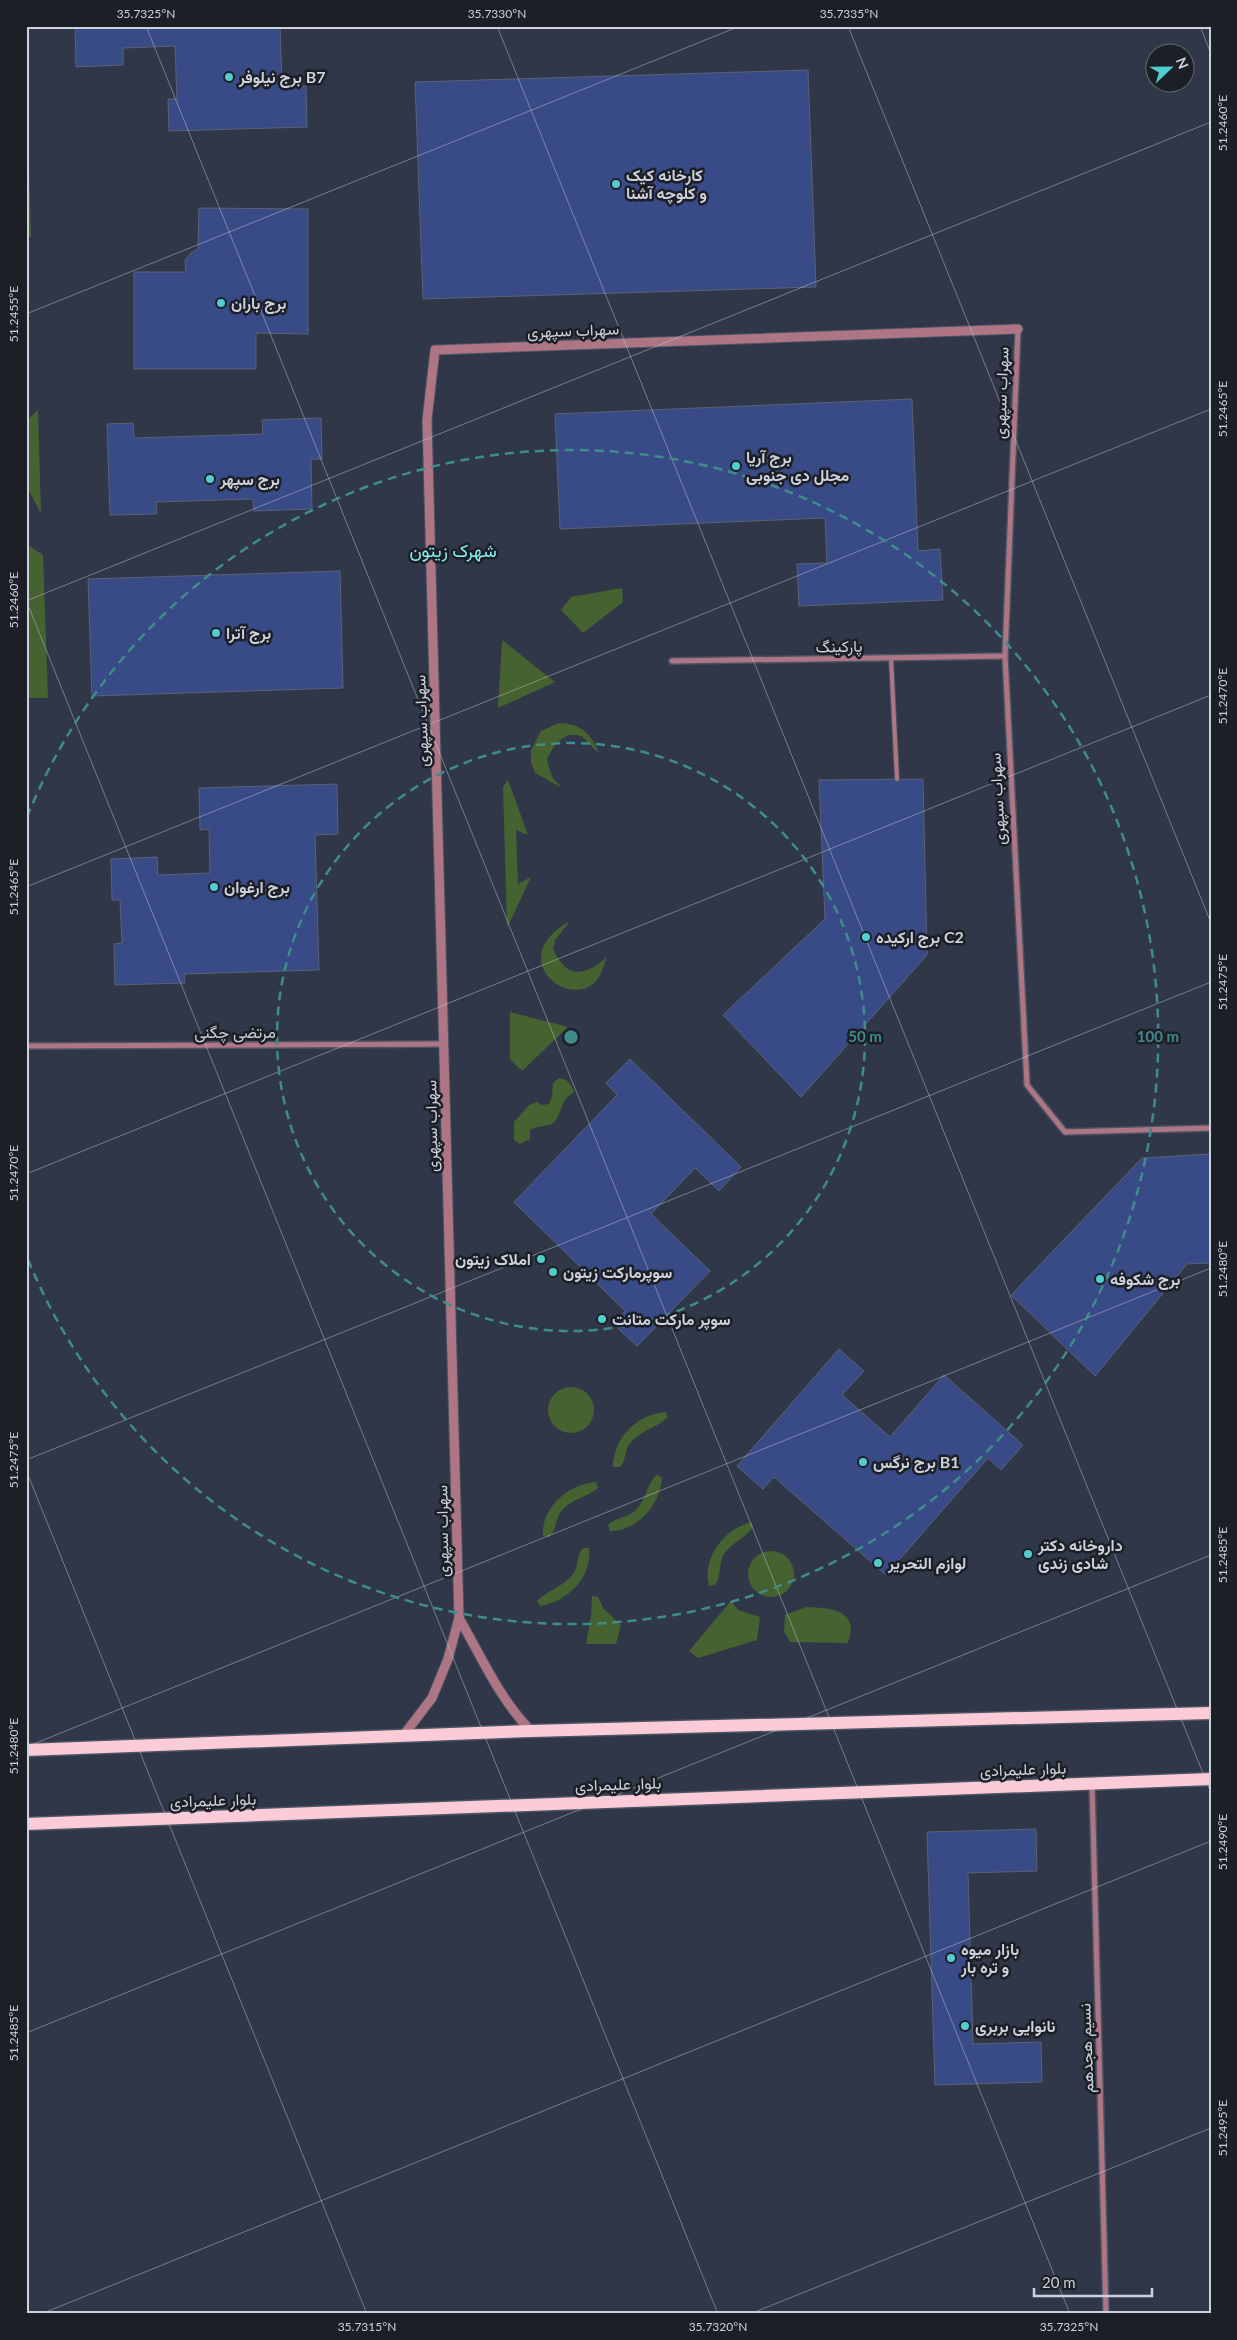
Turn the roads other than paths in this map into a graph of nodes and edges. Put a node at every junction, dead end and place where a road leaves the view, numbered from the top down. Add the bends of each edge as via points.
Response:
1 (1018, 329) joint
2 (1005, 656) junction
3 (891, 658) junction
4 (672, 661) dead end
5 (897, 779) dead end
6 (444, 1044) junction
7 (26, 1046) edge
8 (1211, 1128) edge
9 (459, 1618) junction
10 (1211, 1713) edge
11 (531, 1730) junction
12 (403, 1736) junction
13 (26, 1750) edge
14 (1211, 1779) edge
15 (1092, 1782) junction
16 (26, 1824) edge
17 (1106, 2314) edge

1 - 2 street, سهراب سپهری
1 - 6 street, سهراب سپهری via 435,350 427,420
2 - 3 street, پارکینگ
2 - 8 street, سهراب سپهری via 1027,1084 1065,1132
3 - 4 street, پارکینگ
3 - 5 lane
6 - 7 street, مرتضی چگنی
6 - 9 street, سهراب سپهری
9 - 11 street, سهراب سپهری via 495,1687
9 - 12 street, سهراب سپهری via 448,1659 432,1698
10 - 11 main road
11 - 12 main road
12 - 13 main road
14 - 15 main road, بلوار علیمرادی
15 - 16 main road, بلوار علیمرادی
15 - 17 street, نسیم هجدهم

